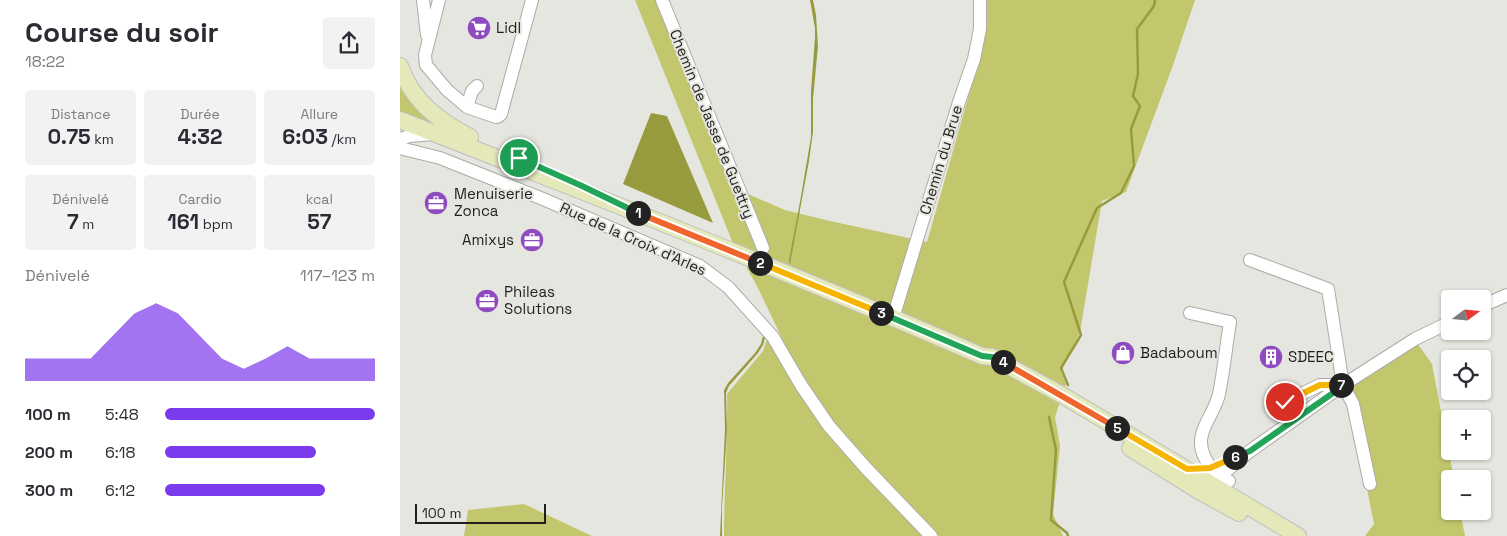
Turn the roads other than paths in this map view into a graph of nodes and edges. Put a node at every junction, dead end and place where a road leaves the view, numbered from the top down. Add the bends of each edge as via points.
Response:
1 (423, 0) edge
2 (439, 0) edge
3 (532, 0) edge
4 (662, 0) edge
5 (980, 0) edge
6 (428, 42) junction
7 (400, 66) edge
8 (477, 86) dead end
9 (467, 107) junction
10 (400, 120) edge
11 (436, 134) junction
12 (400, 139) edge
13 (400, 148) edge
14 (648, 218) junction
15 (763, 248) dead end
16 (1250, 260) dead end
17 (1507, 295) edge
18 (1491, 302) edge
19 (1190, 313) dead end
20 (893, 318) junction
21 (1441, 326) edge
22 (982, 356) junction
23 (1343, 386) junction
24 (1285, 402) dead end
25 (1250, 451) junction
26 (1213, 480) junction
27 (1370, 484) dead end
28 (932, 536) edge
29 (1280, 536) edge
30 (1298, 536) edge

1 - 6 street
2 - 6 street
3 - 9 street via 501,114 496,117
4 - 15 street, Chemin de Jasse de Guettry
5 - 20 street, Chemin du Brue via 980,29 974,59
6 - 9 street via 426,65
7 - 14 main road via 413,94 451,128
8 - 9 street
10 - 11 main road
11 - 12 street
11 - 14 main road
13 - 28 street, Rue de la Croix d'Arles via 449,162 700,266 728,287 773,336 829,426
14 - 20 main road
16 - 23 street via 1328,289
17 - 18 street
19 - 26 street via 1230,322 1219,396 1200,439 1202,454
20 - 22 main road
21 - 23 street via 1415,339
22 - 26 main road via 992,357 1187,469
22 - 26 main road via 986,364 1134,450
23 - 24 street via 1320,385
23 - 25 street
23 - 27 street via 1352,404
25 - 26 street
25 - 26 street via 1229,473
26 - 29 main road
26 - 30 main road

